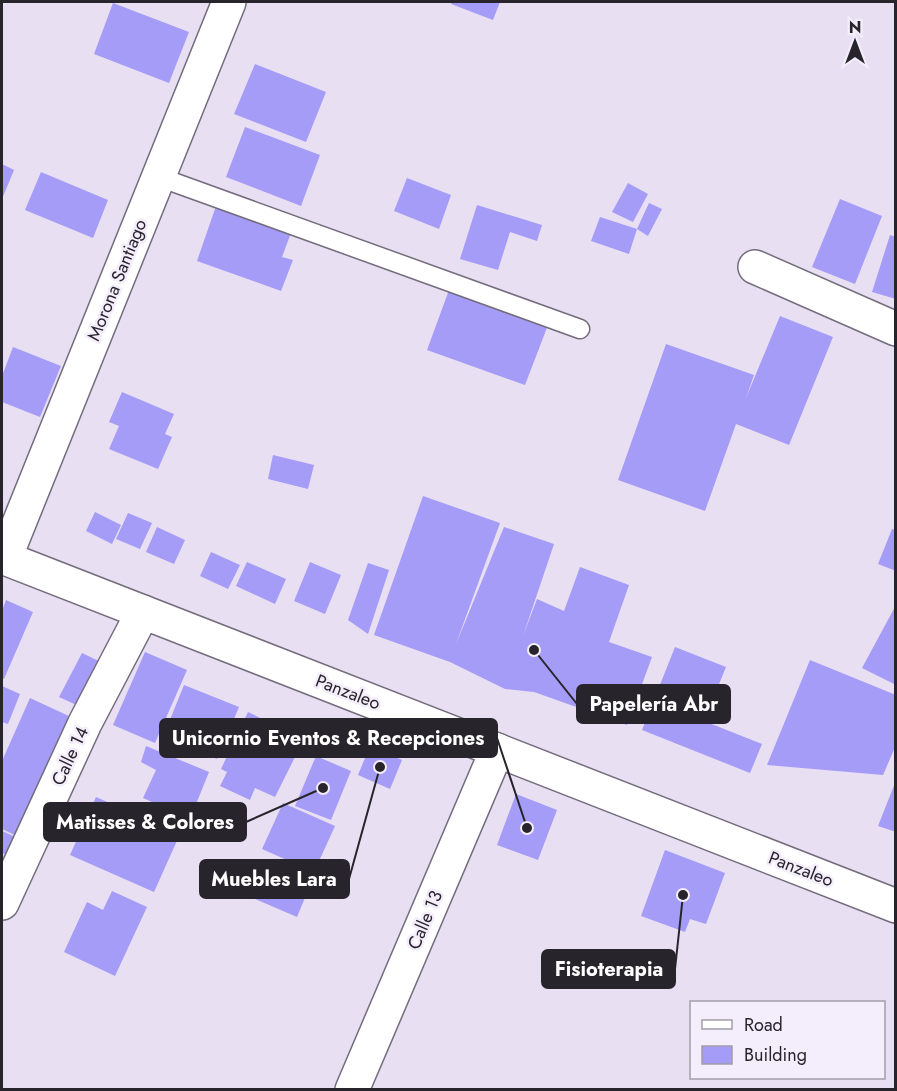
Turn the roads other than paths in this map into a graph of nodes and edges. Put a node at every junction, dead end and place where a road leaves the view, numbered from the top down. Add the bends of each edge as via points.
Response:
1 (229, 2) edge
2 (159, 177) junction
3 (755, 267) dead end
4 (580, 329) dead end
5 (896, 329) edge
6 (3, 557) edge
7 (143, 612) junction
8 (497, 750) junction
9 (2, 903) edge
10 (896, 906) edge
11 (352, 1089) edge

1 - 2 street, Morona Santiago
2 - 4 lane
2 - 6 street, Morona Santiago
3 - 5 street
6 - 7 street, Panzaleo
7 - 8 street, Panzaleo
7 - 9 street, Calle 14 via 85,723
8 - 10 street, Panzaleo
8 - 11 street, Calle 13

